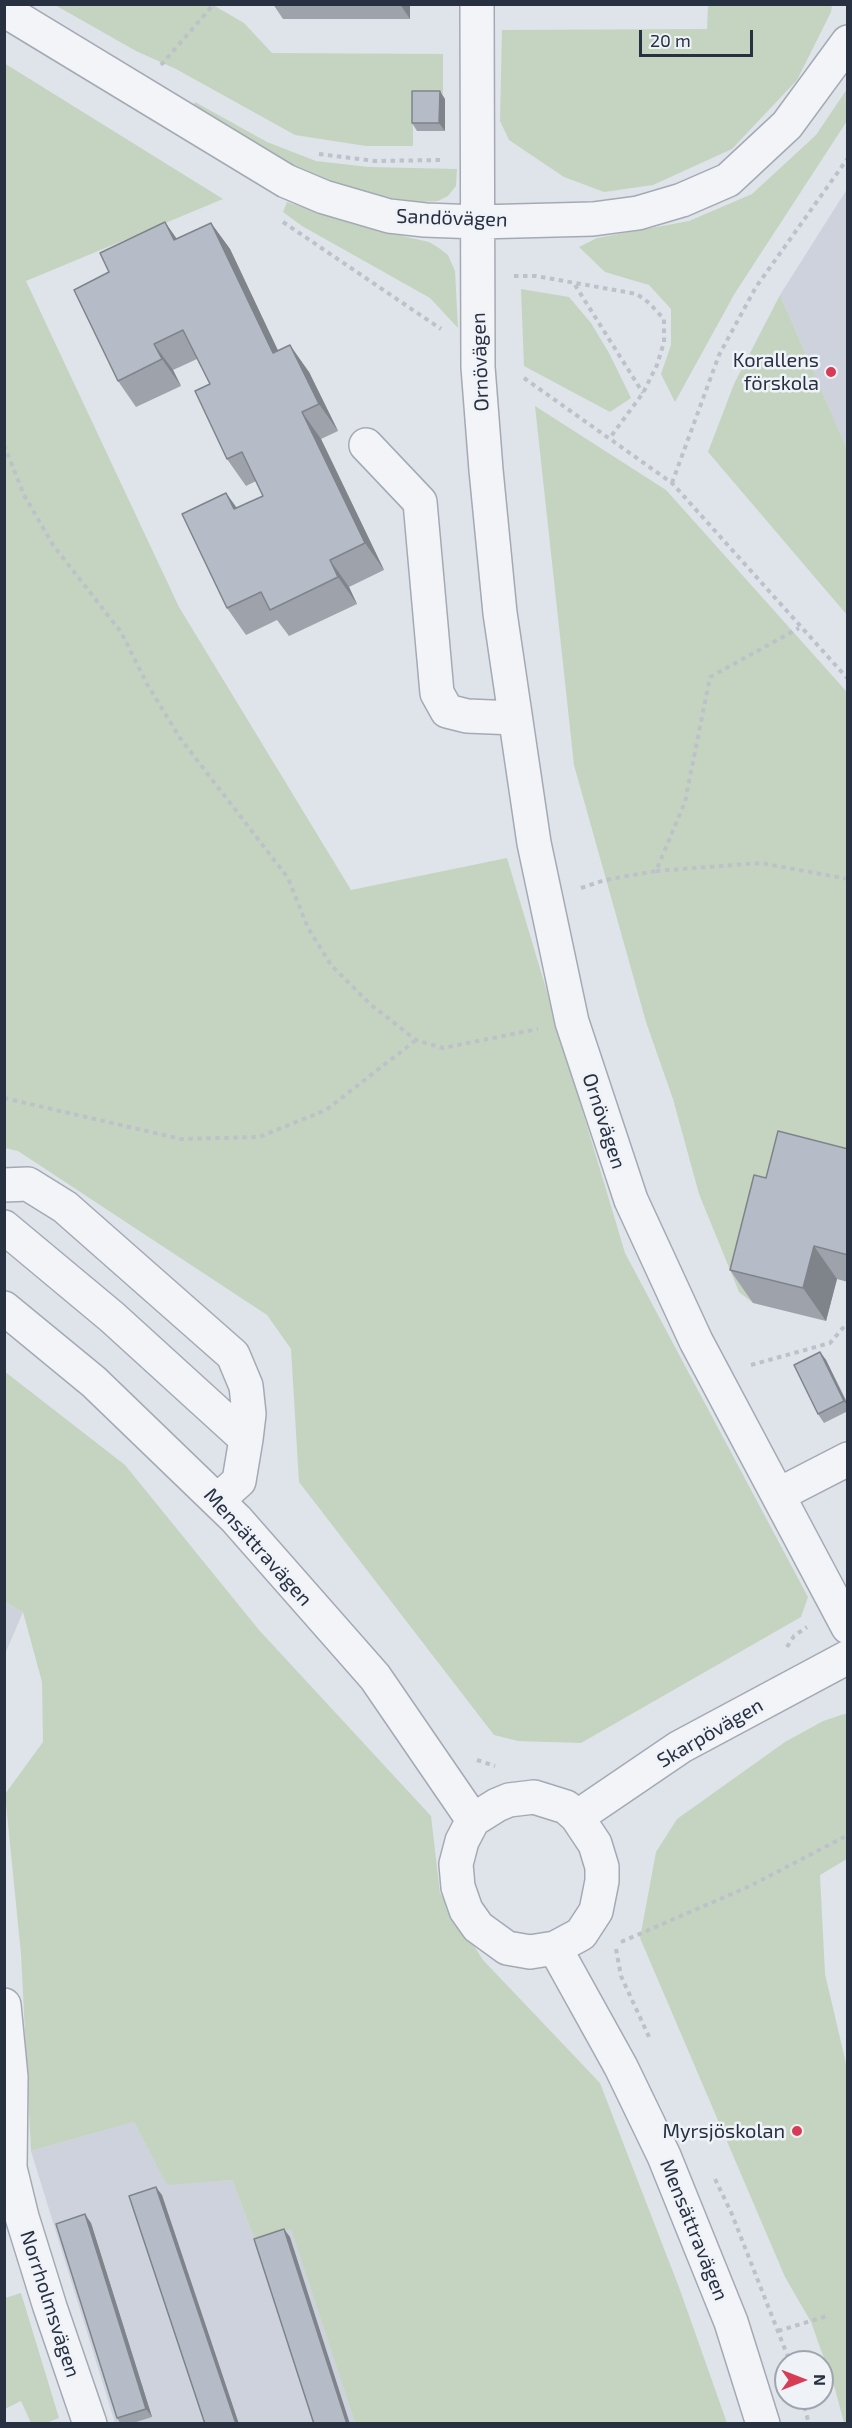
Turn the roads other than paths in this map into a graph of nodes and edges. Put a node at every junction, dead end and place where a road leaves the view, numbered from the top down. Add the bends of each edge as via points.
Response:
1 (477, 4) edge
2 (4, 10) edge
3 (848, 42) edge
4 (478, 222) junction
5 (366, 445) dead end
6 (515, 717) junction
7 (4, 1185) edge
8 (4, 1227) edge
9 (4, 1308) edge
10 (246, 1439) junction
11 (848, 1459) edge
12 (778, 1495) junction
13 (218, 1500) junction
14 (848, 1627) edge
15 (848, 1657) edge
16 (577, 1817) junction
17 (473, 1820) junction
18 (555, 1948) junction
19 (4, 2005) edge
20 (90, 2424) edge
21 (762, 2424) edge

1 - 4 street, Ornövägen
2 - 4 street, Sandövägen via 286,181 389,216
3 - 4 street, Sandövägen via 787,125 728,180 638,213 593,219
4 - 6 street, Ornövägen via 478,367
5 - 6 street via 420,502 437,693 447,711 467,716
6 - 12 street, Ornövägen via 534,843 572,1022 597,1102 631,1200 696,1341
7 - 10 street via 28,1184 65,1207 233,1355 246,1386
8 - 10 street via 112,1317
9 - 13 street, Mensättravägen via 94,1382
10 - 13 street via 239,1481
11 - 12 street
12 - 14 street, Ornövägen
13 - 17 street, Mensättravägen via 375,1677
15 - 16 street, Skarpövägen via 680,1747
16 - 17 street via 566,1807 534,1797 497,1804
16 - 18 street via 599,1855 600,1898 587,1927
17 - 18 street via 456,1864 466,1910 488,1935 507,1948 530,1952
18 - 21 street, Mensättravägen via 621,2067 664,2156 731,2322
19 - 20 street, Norrholmsvägen via 11,2077 10,2168 50,2307

